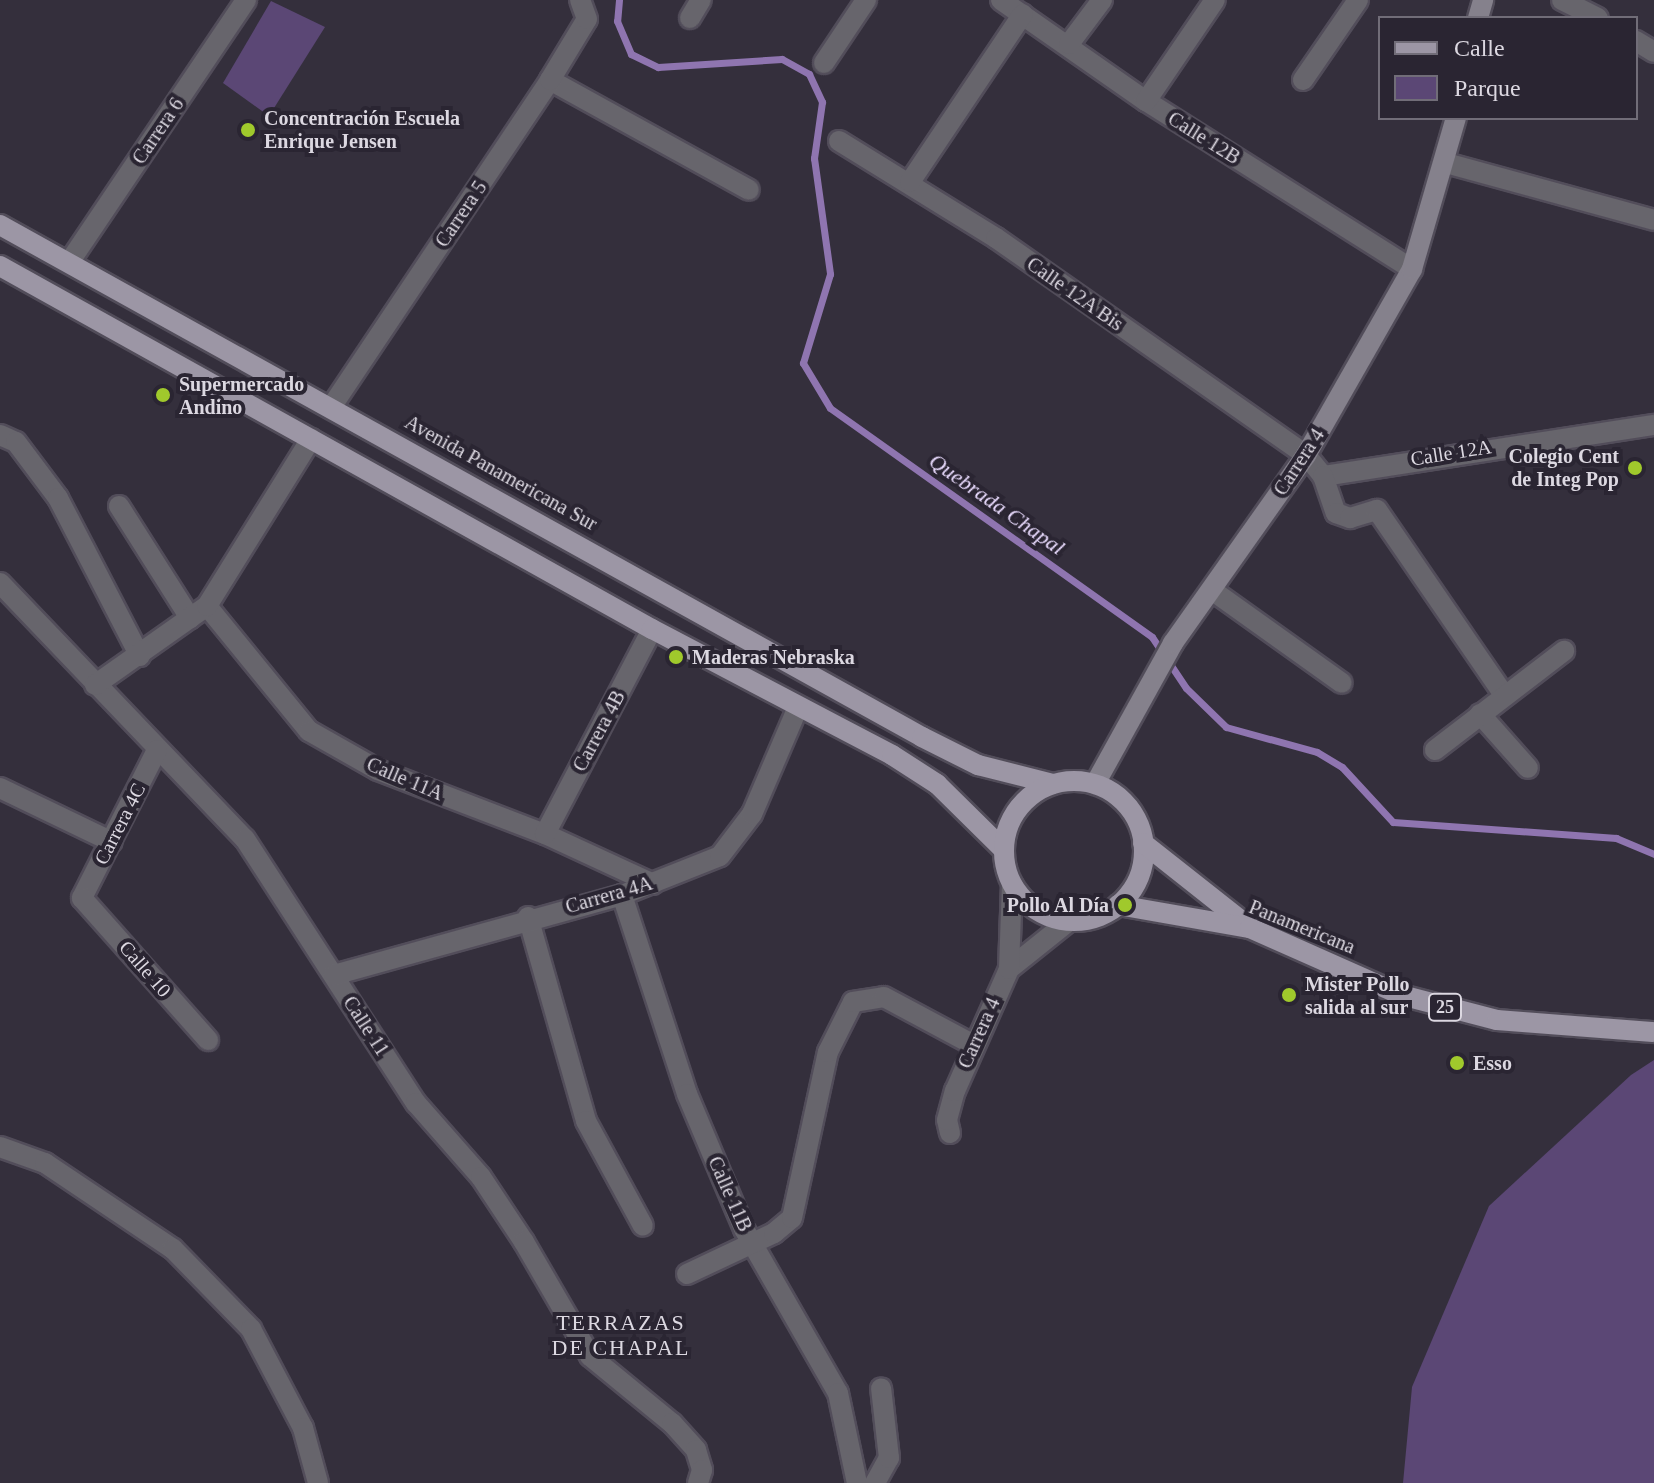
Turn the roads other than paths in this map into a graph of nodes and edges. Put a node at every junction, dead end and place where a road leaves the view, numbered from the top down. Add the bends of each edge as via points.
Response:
1 (246, 0) edge
2 (866, 0) edge
3 (1001, 0) edge
4 (1102, 0) edge
5 (1215, 0) edge
6 (1358, 0) edge
7 (1562, 0) edge
8 (584, 10) edge
9 (1023, 14) junction
10 (1594, 16) edge
11 (1069, 44) junction
12 (824, 63) dead end
13 (550, 80) junction
14 (1303, 80) dead end
15 (1146, 101) junction
16 (1456, 120) edge
17 (839, 141) dead end
18 (1446, 163) junction
19 (910, 182) junction
20 (749, 190) dead end
21 (1654, 220) edge
22 (0, 225) edge
23 (70, 261) junction
24 (0, 266) edge
25 (1412, 269) junction
26 (332, 406) junction
27 (1654, 425) edge
28 (0, 435) edge
29 (311, 439) junction
30 (1306, 455) junction
31 (1323, 476) junction
32 (119, 506) dead end
33 (0, 583) edge
34 (1213, 591) junction
35 (207, 606) junction
36 (190, 618) junction
37 (652, 629) junction
38 (1564, 651) dead end
39 (140, 656) junction
40 (1342, 683) dead end
41 (95, 685) junction
42 (1504, 695) junction
43 (798, 707) junction
44 (1480, 714) junction
45 (157, 750) junction
46 (1435, 750) dead end
47 (1528, 768) dead end
48 (1053, 784) junction
49 (1095, 784) junction
50 (0, 788) edge
51 (545, 834) junction
52 (112, 842) junction
53 (1143, 843) junction
54 (1004, 850) junction
55 (653, 884) junction
56 (1012, 884) junction
57 (622, 895) junction
58 (82, 898) joint
59 (1118, 905) junction
60 (528, 917) junction
61 (1069, 921) junction
62 (1250, 928) junction
63 (1009, 969) junction
64 (334, 975) junction
65 (1654, 1032) edge
66 (208, 1040) dead end
67 (972, 1044) junction
68 (950, 1133) dead end
69 (0, 1147) edge
70 (643, 1226) dead end
71 (750, 1240) junction
72 (687, 1274) dead end
73 (881, 1388) dead end
74 (318, 1483) edge
75 (698, 1483) edge
76 (857, 1483) edge
77 (875, 1483) edge

1 - 23 street, Carrera 6
2 - 12 street
3 - 9 street, Calle 12B
4 - 11 street
5 - 15 street
6 - 14 street
7 - 10 street
8 - 13 street, Carrera 5
9 - 11 street, Calle 12B
9 - 19 street
11 - 15 street, Calle 12B
13 - 20 street
13 - 26 street, Carrera 5
15 - 25 street, Calle 12B
16 - 18 street, Carrera 4
17 - 19 street, Calle 12A Bis
18 - 21 street
18 - 25 street, Carrera 4
19 - 30 street, Calle 12A Bis
22 - 23 main road, Avenida Panamericana Sur
23 - 26 main road, Avenida Panamericana Sur
24 - 29 main road
25 - 30 street, Carrera 4
26 - 48 main road, Avenida Panamericana Sur via 978,765
27 - 31 street, Calle 12A
28 - 39 street via 16,442 58,498
29 - 35 street
29 - 37 main road
30 - 31 street
30 - 34 street, Carrera 4
31 - 42 street via 1336,513 1350,518 1377,510
32 - 36 street
33 - 41 street, Calle 11
34 - 40 street
34 - 49 street, Carrera 4 via 1173,643
35 - 36 street
35 - 51 street, Calle 11A via 309,731 378,770
36 - 39 street
37 - 43 main road
37 - 51 street, Carrera 4B
38 - 42 street
39 - 41 street
41 - 45 street, Calle 11
42 - 44 street
43 - 54 main road via 937,784
43 - 55 street, Carrera 4A via 752,814 720,856
44 - 46 street
44 - 47 street
45 - 52 street, Carrera 4C
45 - 64 street, Calle 11 via 245,839
48 - 49 main road
48 - 54 main road via 1023,803 1006,833
49 - 53 main road via 1131,810
50 - 52 street
51 - 55 street, Calle 11A
52 - 58 street, Carrera 4C
53 - 59 main road via 1138,877
53 - 62 main road
54 - 56 main road
55 - 57 street, Carrera 4A
56 - 61 main road via 1036,910
56 - 63 street, Carrera 4
57 - 60 street, Carrera 4A
57 - 71 street, Calle 11B via 687,1094
58 - 66 street, Calle 10
59 - 61 main road
59 - 62 main road, Panamericana / 25
60 - 64 street, Carrera 4A
60 - 70 street via 586,1121
61 - 63 street
62 - 65 main road, Panamericana / 25 via 1401,995 1468,1013 1524,1023
63 - 67 street, Carrera 4
64 - 75 street, Calle 11 via 416,1103 481,1177 590,1356 672,1423 696,1450 702,1470
67 - 68 street, Carrera 4 via 947,1120
67 - 71 street via 884,997 853,1002 828,1052 792,1218 774,1233
69 - 74 street via 45,1163 173,1249 251,1329 303,1428
71 - 72 street
71 - 76 street, Calle 11B via 838,1393
73 - 77 street via 889,1458

